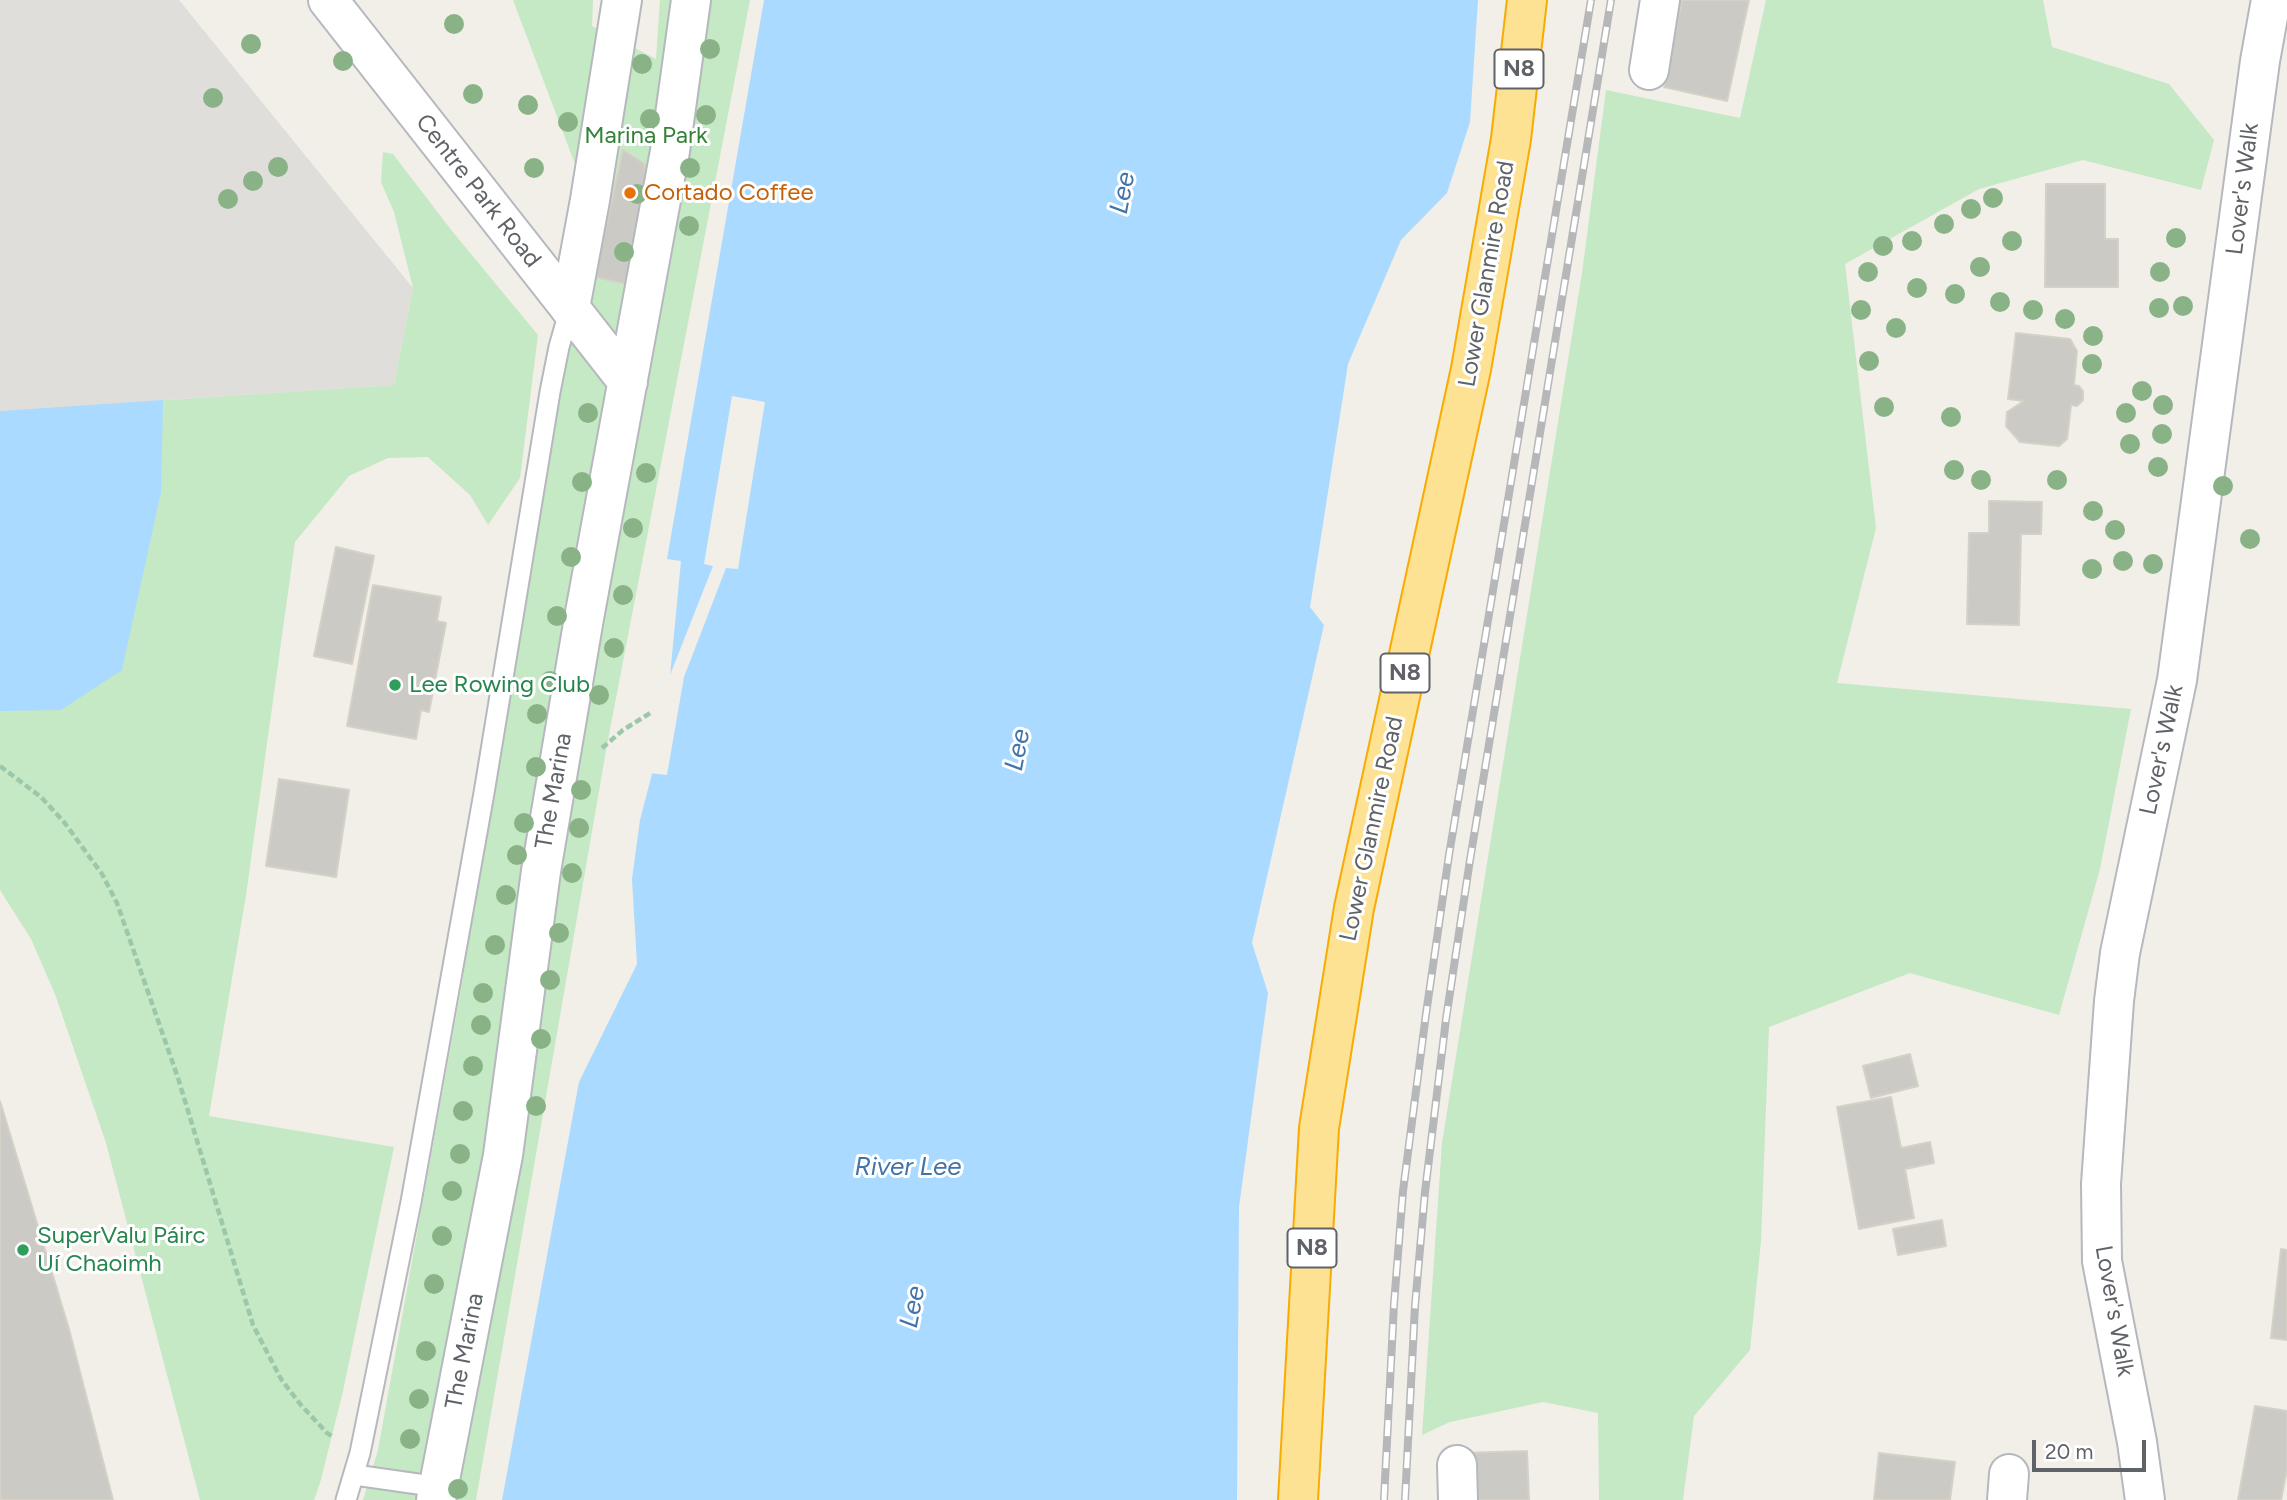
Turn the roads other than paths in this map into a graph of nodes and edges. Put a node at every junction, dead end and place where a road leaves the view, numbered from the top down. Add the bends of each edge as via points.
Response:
1 (328, 0) edge
2 (622, 0) edge
3 (691, 0) edge
4 (1527, 0) edge
5 (1660, 0) edge
6 (2272, 0) edge
7 (2274, 49) edge
8 (1649, 70) dead end
9 (570, 308) junction
10 (628, 382) junction
11 (355, 1475) junction
12 (437, 1494) edge
13 (346, 1500) edge
14 (1298, 1500) edge
15 (2145, 1500) edge

1 - 9 street, Centre Park Road
2 - 9 street
3 - 10 street, The Marina via 670,151
4 - 14 highway, Lower Glanmire Road / N8 via 1511,139 1471,369 1354,908 1321,1114
5 - 8 street
6 - 7 street, Lover's Walk
7 - 15 street, Lover's Walk via 2178,670 2114,1001 2101,1184 2102,1261
9 - 10 street, Centre Park Road
9 - 11 lane via 550,392 411,1202
10 - 12 street, The Marina via 541,871 503,1155
11 - 12 lane
11 - 13 lane

